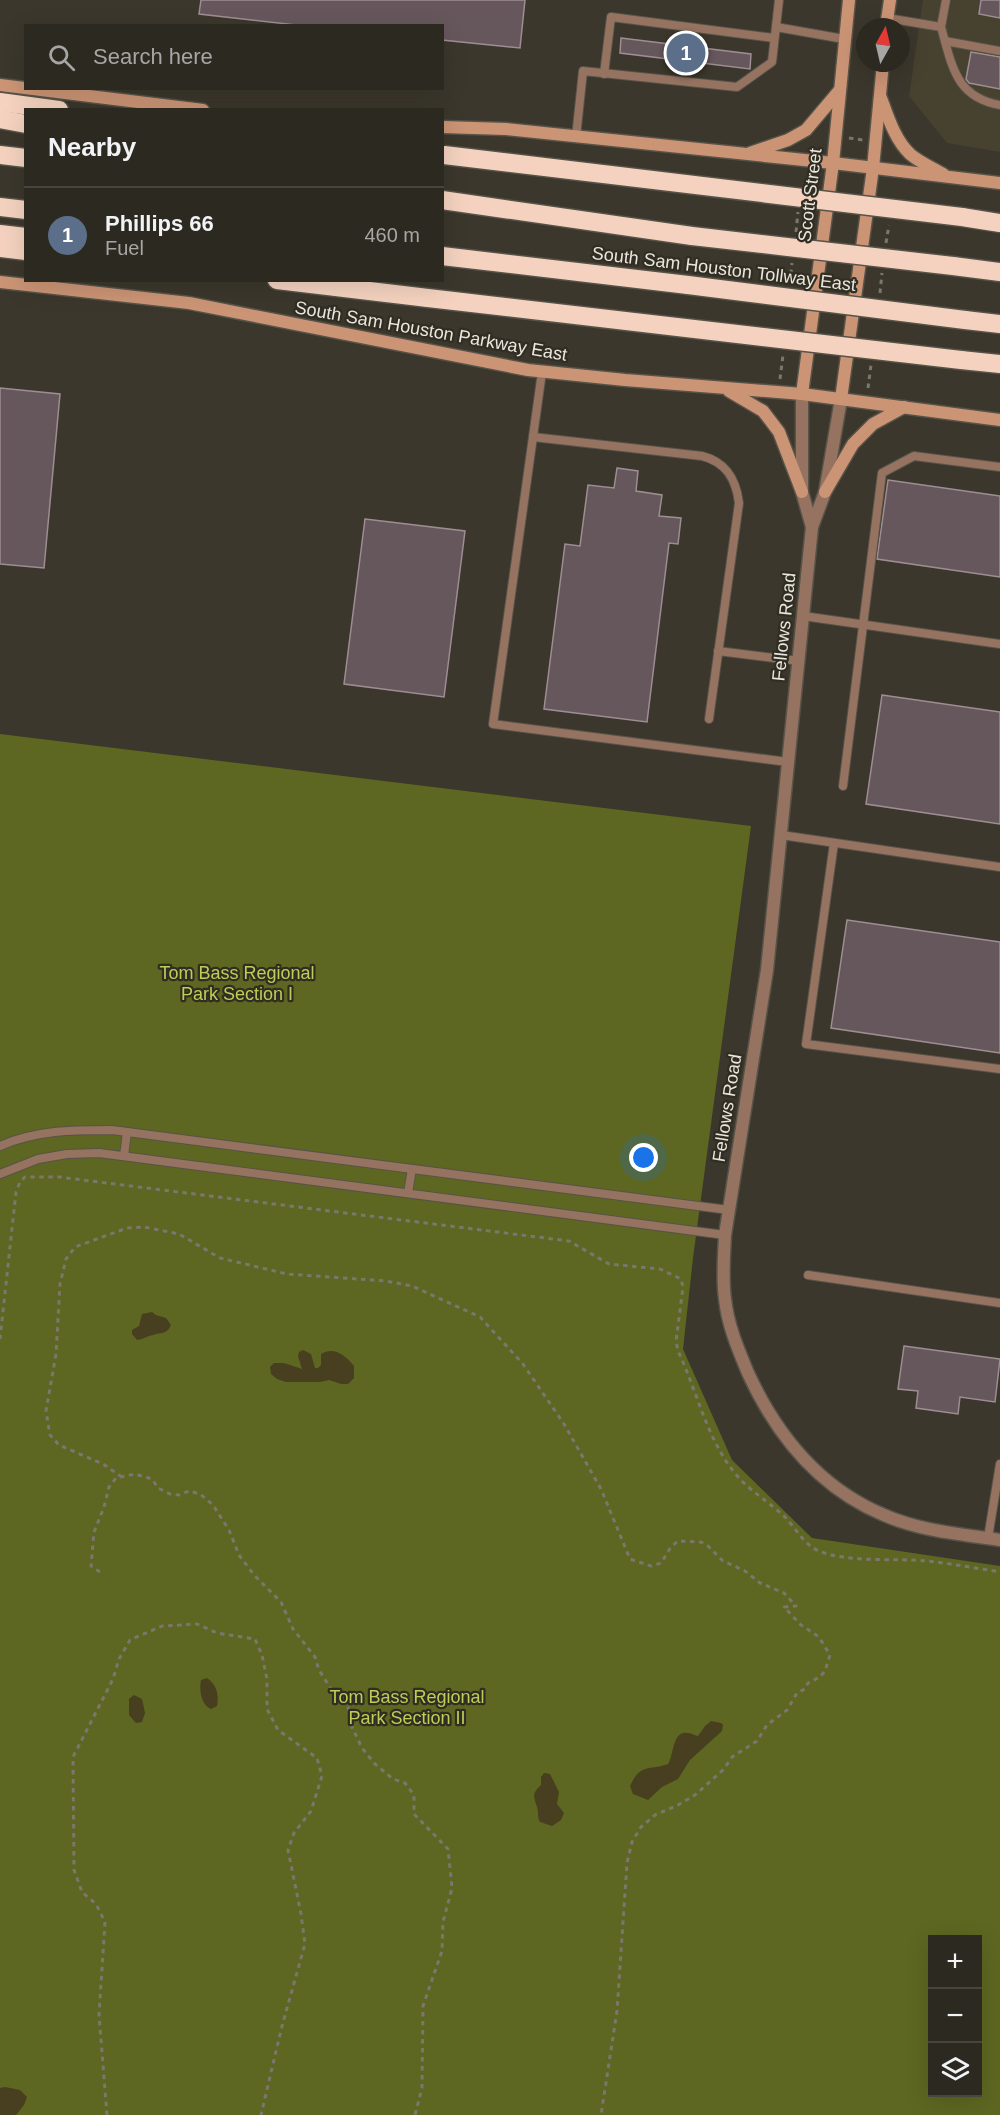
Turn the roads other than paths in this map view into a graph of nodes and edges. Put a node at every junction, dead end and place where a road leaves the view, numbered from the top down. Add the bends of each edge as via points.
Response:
1 (779, 0) edge
2 (849, 0) edge
3 (890, 0) edge
4 (946, 0) edge
5 (888, 18) edge
6 (910, 25) edge
7 (776, 27) junction
8 (941, 27) junction
9 (774, 38) junction
10 (844, 39) junction
11 (945, 41) junction
12 (1000, 51) edge
13 (882, 72) edge
14 (604, 74) junction
15 (0, 86) edge
16 (24, 89) edge
17 (34, 90) edge
18 (839, 91) junction
19 (880, 95) junction
20 (0, 102) edge
21 (1000, 105) edge
22 (44, 108) edge
23 (186, 108) edge
24 (0, 119) edge
25 (24, 124) edge
26 (444, 127) edge
27 (576, 136) junction
28 (746, 154) junction
29 (0, 155) edge
30 (444, 155) edge
31 (24, 158) edge
32 (834, 163) junction
33 (873, 168) junction
34 (947, 177) junction
35 (1000, 183) edge
36 (444, 200) edge
37 (0, 207) edge
38 (444, 207) edge
39 (24, 210) edge
40 (1000, 224) edge
41 (0, 234) edge
42 (692, 236) junction
43 (24, 237) edge
44 (0, 248) edge
45 (24, 251) edge
46 (444, 256) edge
47 (1000, 272) edge
48 (0, 282) edge
49 (294, 282) edge
50 (1000, 324) edge
51 (1000, 364) edge
52 (542, 372) junction
53 (726, 388) junction
54 (802, 394) junction
55 (841, 399) junction
56 (903, 407) junction
57 (1000, 420) edge
58 (533, 437) junction
59 (1000, 467) edge
60 (802, 492) junction
61 (825, 492) junction
62 (812, 527) junction
63 (803, 616) junction
64 (862, 625) junction
65 (1000, 644) edge
66 (718, 651) junction
67 (799, 661) junction
68 (709, 718) dead end
69 (788, 762) junction
70 (843, 786) dead end
71 (781, 835) junction
72 (834, 843) junction
73 (1000, 867) edge
74 (1000, 1069) edge
75 (127, 1132) junction
76 (0, 1146) edge
77 (124, 1156) junction
78 (412, 1169) junction
79 (0, 1174) edge
80 (408, 1193) junction
81 (729, 1210) junction
82 (725, 1235) junction
83 (807, 1275) dead end
84 (1000, 1304) edge
85 (1000, 1464) edge
86 (994, 1539) edge

1 - 7 lane
2 - 10 main road, Scott Street
3 - 5 main road
4 - 8 lane
6 - 8 lane
7 - 9 lane
7 - 10 lane
8 - 11 lane
9 - 14 lane via 772,62 737,87
9 - 14 lane via 611,17
10 - 18 main road, Scott Street
11 - 12 lane
11 - 21 lane via 961,83 986,103
13 - 19 main road
14 - 27 lane via 583,71
15 - 16 main road
17 - 23 main road
18 - 28 main road via 806,130
18 - 32 main road, Scott Street
19 - 33 main road
19 - 34 main road via 899,140 910,154
20 - 22 highway
24 - 25 highway
26 - 27 main road
27 - 28 main road
28 - 32 main road
29 - 31 highway
30 - 40 highway, bridge
32 - 33 main road
32 - 54 main road, Scott Street
33 - 34 main road
33 - 55 main road
34 - 35 main road
36 - 42 highway
37 - 39 highway
38 - 42 highway, South Sam Houston Tollway East
41 - 43 highway
42 - 47 highway, South Sam Houston Tollway East, bridge
44 - 45 highway
46 - 50 highway, South Sam Houston Tollway East, bridge
48 - 52 main road, South Sam Houston Parkway East via 189,303
49 - 51 highway, bridge
52 - 53 main road, South Sam Houston Parkway East
52 - 58 lane
53 - 54 main road, South Sam Houston Parkway East
53 - 60 main road via 763,411 779,432
54 - 55 main road, South Sam Houston Parkway East
54 - 60 street, Fellows Road
55 - 56 main road, South Sam Houston Parkway East
55 - 61 street, Fellows Road
56 - 57 main road, South Sam Houston Parkway East
56 - 61 main road via 873,424 853,444
58 - 66 lane via 702,456 722,465 731,475 739,503
58 - 69 lane via 493,724
59 - 64 lane via 914,456 882,473
60 - 62 street, Fellows Road
61 - 62 street, Fellows Road
62 - 63 street, Fellows Road
63 - 64 lane
63 - 67 street, Fellows Road
64 - 65 lane
64 - 70 lane
66 - 67 lane
66 - 68 lane
67 - 69 street, Fellows Road
69 - 71 street, Fellows Road
71 - 72 lane
71 - 81 street, Fellows Road via 767,970
72 - 73 lane
72 - 74 lane via 806,1044
75 - 76 lane via 55,1131
75 - 77 lane
75 - 78 lane
77 - 79 lane via 67,1154 38,1159
77 - 80 lane
78 - 80 lane
78 - 81 lane
80 - 82 lane
81 - 82 street, Fellows Road
82 - 86 street, Fellows Road via 725,1302 735,1341 761,1401 805,1462 839,1491 886,1516 938,1531
83 - 84 lane
85 - 86 lane

